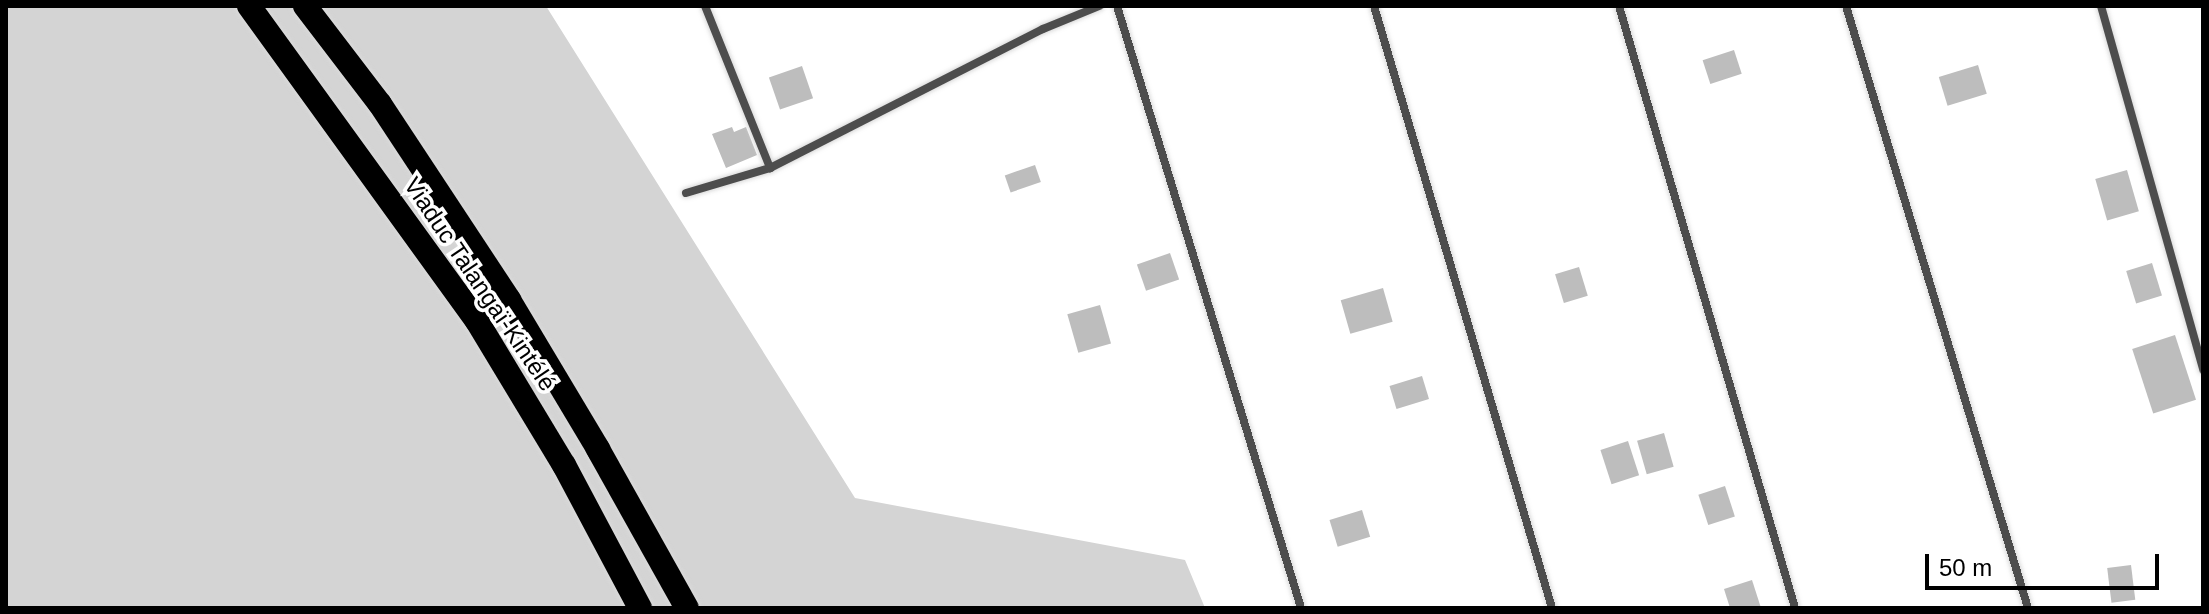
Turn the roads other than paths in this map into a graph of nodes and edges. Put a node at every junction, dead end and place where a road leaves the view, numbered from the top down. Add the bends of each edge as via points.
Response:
1 (249, 6) edge
2 (305, 6) edge
3 (705, 6) edge
4 (1099, 6) edge
5 (1117, 6) edge
6 (1374, 6) edge
7 (1619, 6) edge
8 (1846, 6) edge
9 (2101, 6) edge
10 (770, 168) junction
11 (686, 193) dead end
12 (2203, 370) edge
13 (640, 608) edge
14 (687, 608) edge
15 (1301, 608) edge
16 (1552, 608) edge
17 (1795, 608) edge
18 (2028, 608) edge

1 - 13 highway, Viaduc Talangaï-Kintélé via 477,321 564,465
2 - 14 highway, Viaduc Talangaï-Kintélé via 380,104 509,300
3 - 10 street
4 - 10 street via 1043,29
5 - 15 street
6 - 16 street
7 - 17 street
8 - 18 street
9 - 12 street
10 - 11 street

